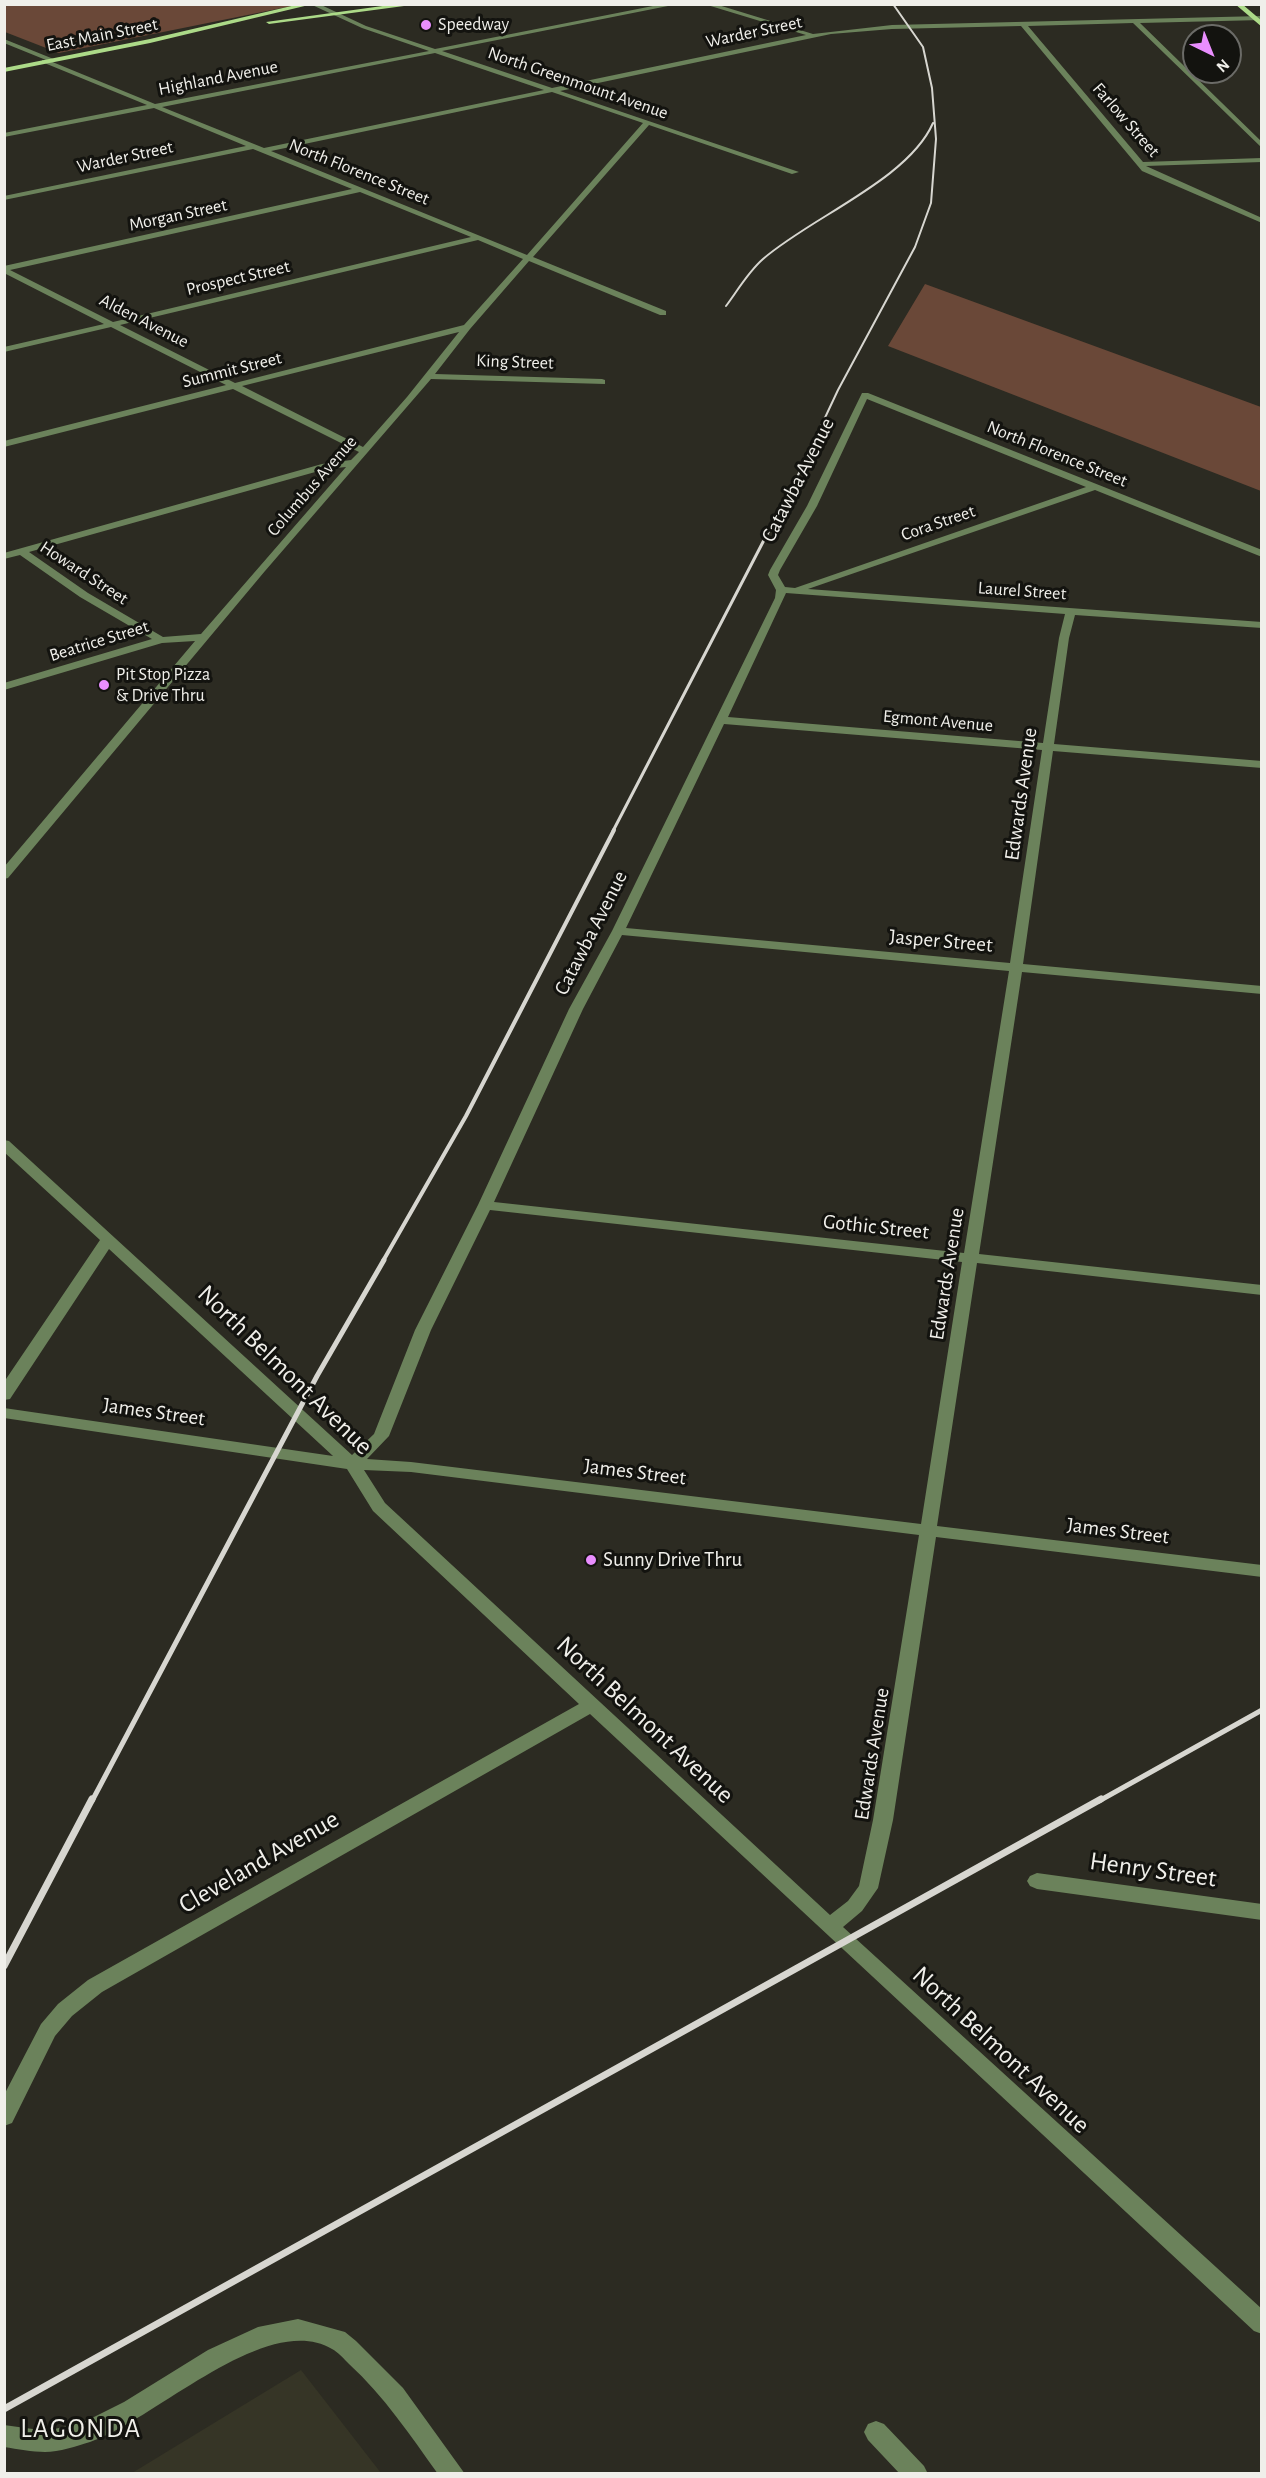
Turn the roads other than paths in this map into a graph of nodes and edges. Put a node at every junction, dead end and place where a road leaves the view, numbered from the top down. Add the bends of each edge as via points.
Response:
1 (416, 4) edge
2 (675, 4) edge
3 (708, 4) edge
4 (1238, 4) edge
5 (314, 5) edge
6 (335, 5) edge
7 (330, 14) junction
8 (1253, 18) junction
9 (1262, 18) edge
10 (1135, 21) junction
11 (1023, 24) junction
12 (1262, 25) edge
13 (813, 35) junction
14 (4, 40) edge
15 (150, 41) junction
16 (435, 51) junction
17 (48, 61) junction
18 (4, 70) edge
19 (553, 90) junction
20 (152, 106) junction
21 (648, 123) junction
22 (4, 135) edge
23 (1262, 146) edge
24 (251, 147) junction
25 (261, 151) junction
26 (1262, 160) edge
27 (1140, 164) junction
28 (795, 172) dead end
29 (359, 190) junction
30 (4, 198) edge
31 (1262, 221) edge
32 (478, 238) junction
33 (530, 259) junction
34 (4, 270) edge
35 (663, 313) dead end
36 (113, 324) junction
37 (468, 327) junction
38 (4, 350) edge
39 (427, 376) junction
40 (602, 382) dead end
41 (235, 386) junction
42 (853, 418) joint
43 (4, 444) edge
44 (364, 451) junction
45 (354, 464) junction
46 (1095, 487) junction
47 (21, 551) junction
48 (1262, 554) edge
49 (4, 556) edge
50 (786, 590) junction
51 (1071, 611) junction
52 (1262, 625) edge
53 (205, 637) junction
54 (161, 640) junction
55 (4, 687) edge
56 (719, 720) junction
57 (1049, 748) junction
58 (1262, 765) edge
59 (4, 875) edge
60 (618, 931) junction
61 (1016, 967) junction
62 (1262, 990) edge
63 (4, 1144) edge
64 (485, 1205) junction
65 (108, 1239) junction
66 (970, 1258) junction
67 (1262, 1290) edge
68 (4, 1395) edge
69 (4, 1413) edge
70 (352, 1464) junction
71 (928, 1530) junction
72 (1262, 1571) edge
73 (591, 1705) junction
74 (1037, 1881) dead end
75 (1262, 1912) edge
76 (830, 1927) junction
77 (4, 2117) edge
78 (1262, 2324) edge
79 (876, 2432) dead end
80 (4, 2436) edge
81 (453, 2474) edge
82 (916, 2474) edge

1 - 7 main road
2 - 16 street, Highland Avenue
3 - 13 street
4 - 8 main road
5 - 6 main road, East Main Street
5 - 7 street, North Greenmount Avenue
5 - 15 main road, East Main Street
7 - 15 main road
7 - 16 street, North Greenmount Avenue
8 - 9 street, Warder Street
8 - 10 street, Warder Street
8 - 12 main road
10 - 11 street, Warder Street
10 - 23 street
11 - 13 street, Warder Street via 873,28
11 - 27 street, Farlow Street
13 - 19 street, Warder Street
14 - 17 street, North Florence Street
15 - 17 main road, East Main Street
16 - 19 street, North Greenmount Avenue
16 - 20 street, Highland Avenue
17 - 18 main road, East Main Street
17 - 20 street, North Florence Street
19 - 21 street, North Greenmount Avenue
19 - 25 street, Warder Street
20 - 22 street, Highland Avenue
20 - 24 street, North Florence Street
21 - 28 street, North Greenmount Avenue
21 - 33 street, Columbus Avenue
24 - 25 street, North Florence Street
24 - 30 street, Warder Street
25 - 29 street, North Florence Street
26 - 27 street
27 - 31 street, Farlow Street
29 - 32 street, North Florence Street
29 - 34 street, Morgan Street
32 - 33 street, North Florence Street
32 - 36 street, Prospect Street
33 - 35 street, North Florence Street
33 - 37 street, Columbus Avenue
34 - 36 street, Alden Avenue
36 - 38 street, Prospect Street
36 - 41 street, Alden Avenue
37 - 39 street, Columbus Avenue
37 - 41 street, Summit Street
39 - 40 street, King Street
39 - 44 street, Columbus Avenue
41 - 43 street, Summit Street
41 - 44 street, Alden Avenue
42 - 46 street, North Florence Street via 865,395
42 - 50 street, Catawba Avenue via 812,506 775,570 774,581
44 - 45 street, Columbus Avenue
45 - 47 street via 326,466
45 - 53 street, Columbus Avenue
46 - 48 street, North Florence Street
46 - 50 street, Cora Street
47 - 49 street
47 - 54 street, Howard Street via 84,595
50 - 51 street, Laurel Street
50 - 56 street, Catawba Avenue
51 - 52 street, Laurel Street
51 - 57 street, Edwards Avenue
53 - 54 street, Beatrice Street
53 - 59 street, Columbus Avenue
54 - 55 street, Beatrice Street
56 - 57 street, Egmont Avenue
56 - 60 street, Catawba Avenue
57 - 58 street, Egmont Avenue
57 - 61 street, Edwards Avenue
60 - 61 street, Jasper Street
60 - 64 street, Catawba Avenue via 576,1009
61 - 62 street, Jasper Street
61 - 66 street, Edwards Avenue
63 - 65 street, North Belmont Avenue
64 - 66 street, Gothic Street
64 - 70 street, Catawba Avenue via 423,1330 381,1436
65 - 68 street
65 - 70 street, North Belmont Avenue
66 - 67 street, Gothic Street
66 - 71 street, Edwards Avenue
69 - 70 street, James Street
70 - 71 street, James Street via 411,1467
70 - 73 street, North Belmont Avenue via 379,1507
71 - 72 street, James Street
71 - 76 street, Edwards Avenue via 883,1820 868,1888 855,1906
73 - 76 street, North Belmont Avenue
73 - 77 street, Cleveland Avenue via 95,1986 48,2030
74 - 75 street, Henry Street
76 - 78 street, North Belmont Avenue
79 - 82 street
80 - 81 street via 19,2444 49,2448 82,2441 123,2424 251,2342 279,2332 313,2331 338,2340 368,2366

